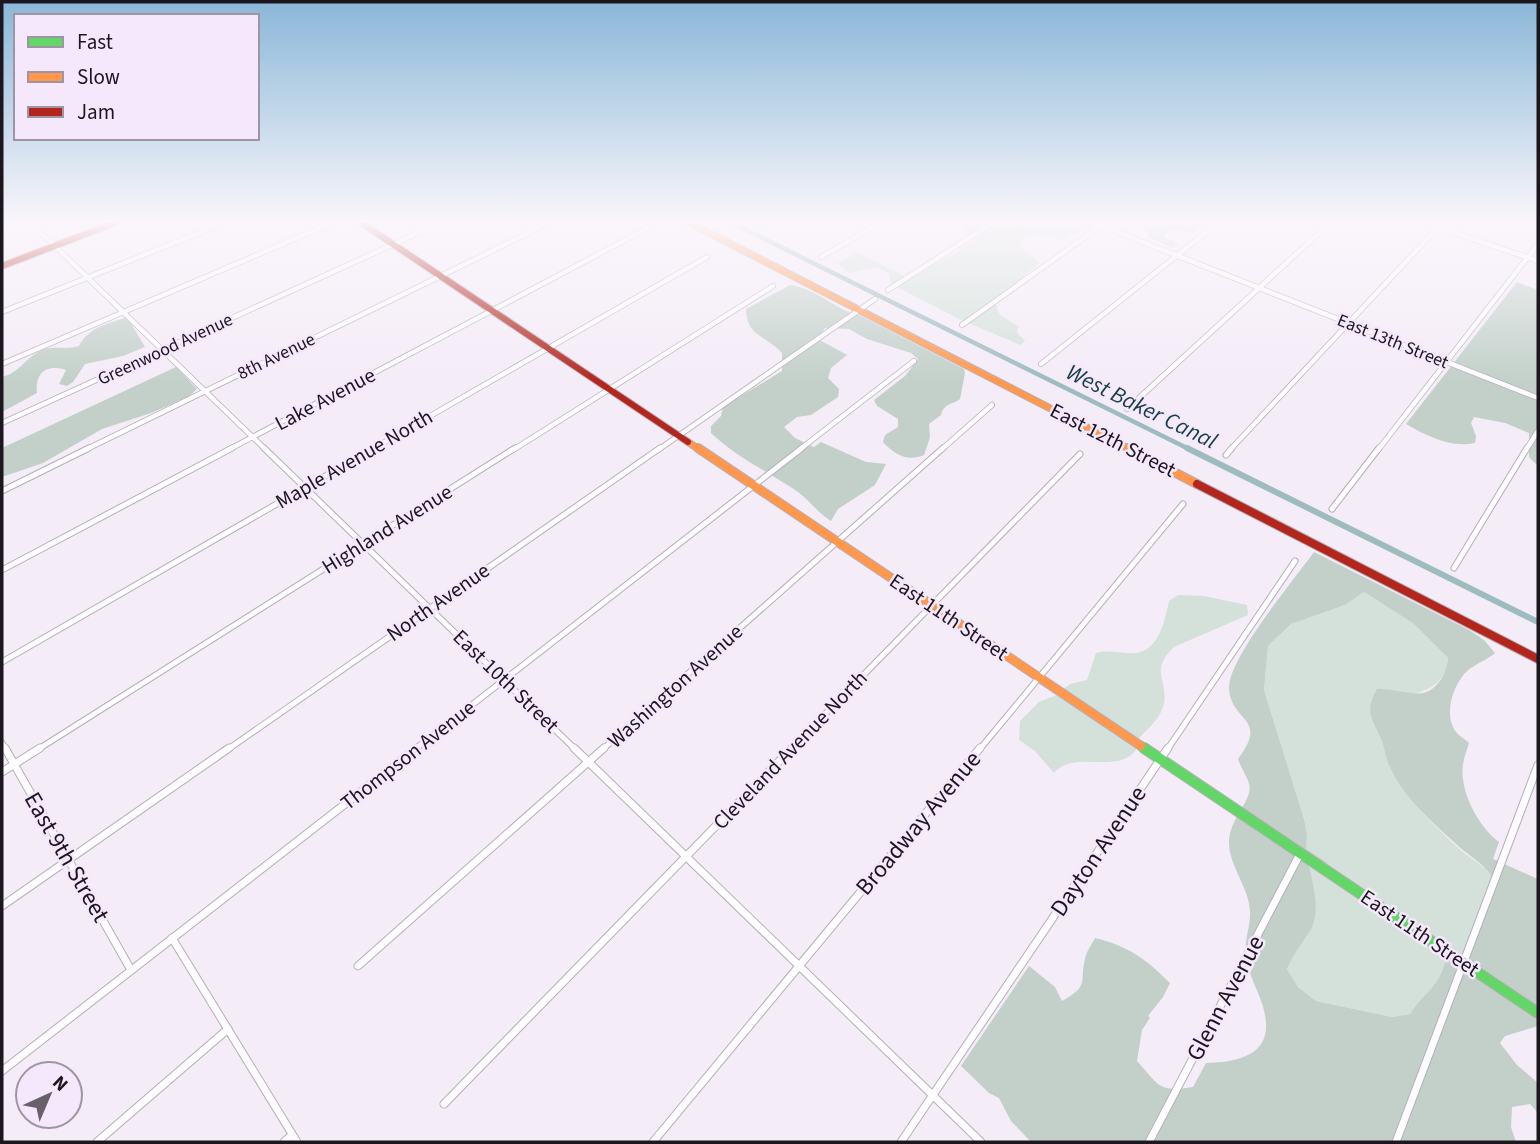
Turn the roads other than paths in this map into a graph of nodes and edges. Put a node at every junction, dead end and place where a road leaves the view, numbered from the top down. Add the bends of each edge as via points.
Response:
1 (92, 275) edge
2 (209, 275) edge
3 (324, 275) edge
4 (558, 275) edge
5 (675, 275) edge
6 (793, 275) edge
7 (911, 275) edge
8 (1032, 275) edge
9 (1152, 275) edge
10 (1228, 275) edge
11 (1273, 275) edge
12 (1393, 275) edge
13 (1514, 275) edge
14 (441, 276) joint
15 (88, 277) junction
16 (773, 286) dead end
17 (1259, 288) junction
18 (888, 290) dead end
19 (875, 299) dead end
20 (859, 309) junction
21 (492, 310) junction
22 (2, 312) edge
23 (124, 312) junction
24 (1348, 323) junction
25 (962, 325) dead end
26 (549, 348) junction
27 (163, 349) junction
28 (914, 361) dead end
29 (1447, 362) junction
30 (2, 364) edge
31 (1041, 364) dead end
32 (610, 389) junction
33 (206, 391) junction
34 (1538, 398) edge
35 (992, 405) dead end
36 (1127, 409) dead end
37 (2, 423) edge
38 (1538, 431) edge
39 (678, 435) junction
40 (253, 437) junction
41 (1080, 454) dead end
42 (1226, 454) dead end
43 (754, 485) junction
44 (306, 487) junction
45 (2, 491) edge
46 (1183, 503) dead end
47 (1332, 509) dead end
48 (838, 542) junction
49 (365, 544) junction
50 (1295, 561) dead end
51 (1454, 568) dead end
52 (2, 570) edge
53 (932, 605) junction
54 (430, 607) junction
55 (1538, 659) edge
56 (2, 662) edge
57 (1039, 677) junction
58 (505, 680) junction
59 (2, 743) edge
60 (1160, 759) junction
61 (589, 762) junction
62 (14, 765) junction
63 (1538, 765) edge
64 (2, 772) edge
65 (1301, 853) junction
66 (686, 856) junction
67 (69, 859) junction
68 (2, 906) edge
69 (172, 938) junction
70 (1464, 963) junction
71 (358, 966) dead end
72 (799, 966) junction
73 (131, 970) junction
74 (1538, 1013) edge
75 (228, 1029) junction
76 (2, 1071) edge
77 (933, 1096) junction
78 (444, 1104) dead end
79 (295, 1138) edge
80 (97, 1142) edge
81 (284, 1142) edge
82 (653, 1142) edge
83 (901, 1142) edge
84 (981, 1142) edge
85 (1149, 1142) edge
86 (1396, 1142) edge

1 - 15 street
2 - 23 street
3 - 27 street, Greenwood Avenue
4 - 21 street, Lake Avenue
5 - 26 street, Maple Avenue North
6 - 20 street, East 12th Street
7 - 18 street
8 - 25 street
9 - 31 street
10 - 17 street, East 13th Street
11 - 17 street
12 - 24 street
13 - 29 street
14 - 21 street, East 11th Street
14 - 33 street, 8th Avenue
15 - 22 street
15 - 23 street, East 10th Street
16 - 32 street, Highland Avenue
17 - 24 street, East 13th Street
17 - 36 street
19 - 20 street, North Avenue
20 - 39 street, North Avenue
20 - 55 street, East 12th Street
21 - 26 street, East 11th Street
21 - 40 street, Lake Avenue
23 - 27 street, East 10th Street
23 - 30 street
24 - 29 street, East 13th Street
24 - 42 street
26 - 32 street, East 11th Street
26 - 44 street, Maple Avenue North
27 - 33 street, East 10th Street
27 - 37 street, Greenwood Avenue
28 - 43 street, Thompson Avenue
29 - 34 street, East 13th Street
29 - 47 street
32 - 39 street, East 11th Street
32 - 49 street, Highland Avenue
33 - 40 street, East 10th Street
33 - 45 street, 8th Avenue
35 - 48 street, Washington Avenue
38 - 51 street
39 - 43 street, East 11th Street
39 - 54 street, North Avenue
40 - 44 street, East 10th Street
40 - 52 street, Lake Avenue
41 - 53 street, Cleveland Avenue North
43 - 48 street, East 11th Street
43 - 58 street, Thompson Avenue
44 - 49 street, East 10th Street
44 - 56 street, Maple Avenue North
46 - 57 street, Broadway Avenue
48 - 53 street, East 11th Street
48 - 61 street, Washington Avenue
49 - 54 street, East 10th Street
49 - 62 street, Highland Avenue
50 - 60 street, Dayton Avenue
53 - 57 street, East 11th Street
53 - 66 street, Cleveland Avenue North
54 - 58 street, East 10th Street
54 - 67 street, North Avenue
57 - 60 street, East 11th Street
57 - 72 street, Broadway Avenue
58 - 61 street, East 10th Street
58 - 69 street, Thompson Avenue
59 - 62 street, East 9th Street
60 - 65 street, East 11th Street
60 - 77 street, Dayton Avenue
61 - 66 street, East 10th Street
61 - 71 street, Washington Avenue
62 - 64 street, Highland Avenue
62 - 67 street, East 9th Street
63 - 70 street
65 - 70 street, East 11th Street
65 - 85 street, Glenn Avenue
66 - 72 street, East 10th Street
66 - 78 street, Cleveland Avenue North
67 - 68 street, North Avenue
67 - 73 street, East 9th Street
69 - 73 street, Thompson Avenue
69 - 75 street
70 - 74 street, East 11th Street
70 - 86 street
72 - 77 street, East 10th Street
72 - 82 street, Broadway Avenue
73 - 76 street, Thompson Avenue
75 - 79 street
75 - 80 street
77 - 83 street, Dayton Avenue
77 - 84 street, East 10th Street
79 - 81 street

